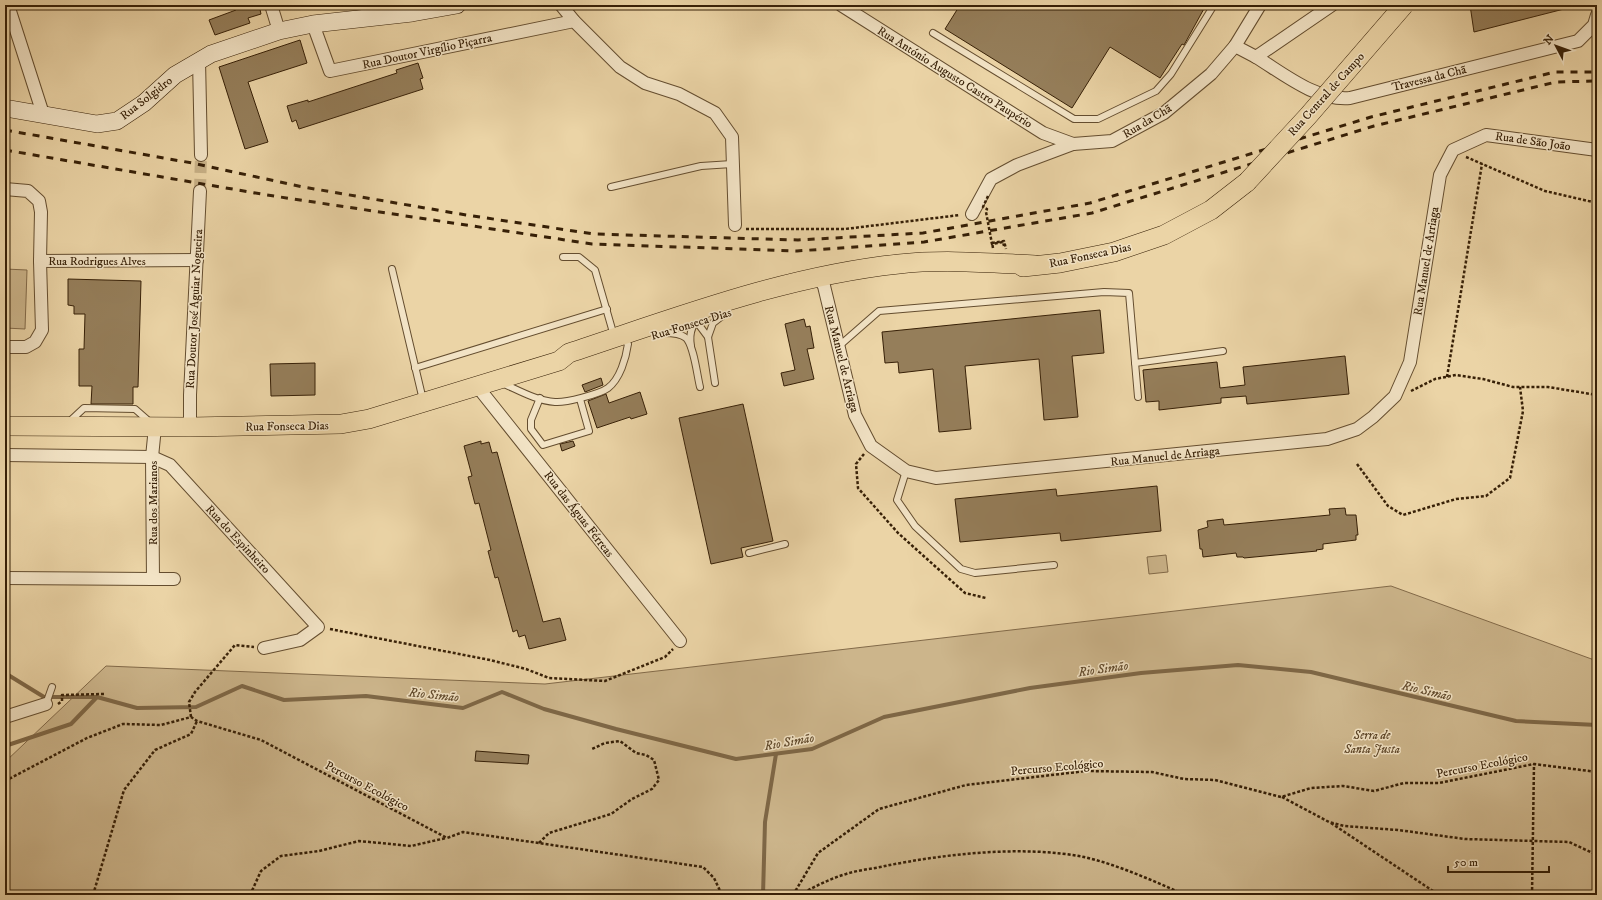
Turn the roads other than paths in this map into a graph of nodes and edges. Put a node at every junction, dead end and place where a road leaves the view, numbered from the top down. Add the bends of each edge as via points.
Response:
1 (8, 5) edge
2 (271, 5) edge
3 (457, 5) edge
4 (561, 5) edge
5 (841, 5) edge
6 (1214, 5) edge
7 (1260, 5) edge
8 (1332, 5) edge
9 (1404, 5) edge
10 (412, 9) edge
11 (859, 10) edge
12 (1597, 15) edge
13 (574, 21) junction
14 (313, 24) junction
15 (279, 31) junction
16 (933, 33) dead end
17 (1235, 46) junction
18 (1256, 57) junction
19 (199, 60) junction
20 (5, 108) edge
21 (43, 114) junction
22 (1073, 144) junction
23 (1597, 150) edge
24 (201, 155) tunnel mouth
25 (732, 164) junction
26 (1440, 175) joint
27 (1247, 182) joint
28 (611, 187) dead end
29 (5, 189) edge
30 (200, 191) tunnel mouth
31 (972, 214) road end
32 (735, 225) road end
33 (564, 257) dead end
34 (197, 260) junction
35 (40, 261) junction
36 (1035, 265) junction
37 (392, 270) dead end
38 (817, 282) junction
39 (748, 294) junction
40 (607, 309) junction
41 (726, 313) junction
42 (695, 323) junction
43 (665, 327) junction
44 (708, 337) junction
45 (621, 339) junction
46 (690, 346) junction
47 (838, 346) junction
48 (5, 348) edge
49 (1223, 351) dead end
50 (1135, 363) junction
51 (415, 368) junction
52 (495, 380) junction
53 (715, 383) dead end
54 (477, 386) junction
55 (700, 386) dead end
56 (1138, 397) dead end
57 (540, 398) junction
58 (580, 399) junction
59 (424, 403) junction
60 (5, 426) edge
61 (155, 427) junction
62 (190, 427) junction
63 (5, 455) edge
64 (152, 457) junction
65 (906, 471) junction
66 (785, 544) dead end
67 (749, 553) dead end
68 (1054, 565) dead end
69 (5, 578) edge
70 (153, 579) junction
71 (174, 580) dead end
72 (680, 642) road end
73 (264, 648) road end
74 (49, 696) dead end
75 (5, 717) edge

1 - 21 street
2 - 15 street
3 - 10 street, Rua Solgidro
4 - 13 street
5 - 11 street, Rua António Augusto Castro Paupério
6 - 16 lane via 1171,74 1156,91 1098,119 1074,119
7 - 17 street, Rua da Chã
8 - 18 street
9 - 27 main road, Rua Central de Campo, bridge
10 - 14 street, Rua Solgidro
11 - 22 street, Rua António Augusto Castro Paupério via 1043,133
12 - 18 street, Travessa da Chã via 1594,25 1578,41 1350,98 1336,99 1311,90
13 - 14 street, Rua Doutor Virgílio Piçarra via 330,71
13 - 25 street via 620,67 645,83 679,94 715,113 732,137
14 - 15 street, Rua Solgidro
15 - 19 street, Rua Solgidro
17 - 18 street
17 - 22 street, Rua da Chã via 1211,74 1164,113 1112,141
19 - 21 street, Rua Solgidro via 175,75 144,103 117,121 97,124
19 - 24 street
20 - 21 street, Rua Solgidro
22 - 31 street, Rua da Chã via 1017,165 991,179
23 - 26 street, Rua de São João via 1486,135 1453,150
25 - 28 lane via 701,166
25 - 32 street
26 - 65 street, Rua Manuel de Arriaga via 1410,362 1395,396 1357,429 1327,439 936,478
27 - 36 main road, Rua Fonseca Dias via 1211,210 1164,235 1114,252 1060,263
29 - 35 street via 28,191 39,201
30 - 34 street, Rua Doutor José Aguiar Nogueira
33 - 40 lane via 579,257 595,270
34 - 35 street, Rua Rodrigues Alves
34 - 62 street, Rua Doutor José Aguiar Nogueira
35 - 48 street, Rua Rodrigues Alves via 42,330 35,342 26,347
36 - 38 main road, Rua Fonseca Dias via 990,272 926,273
36 - 38 main road, Rua Fonseca Dias via 913,263 857,269
37 - 51 lane
38 - 39 main road, Rua Fonseca Dias
38 - 41 main road, Rua Fonseca Dias
38 - 47 street, Rua Manuel de Arriaga
39 - 42 lane via 728,307 699,318
39 - 43 main road, Rua Fonseca Dias
40 - 45 lane
40 - 51 lane
41 - 42 main road, Rua Fonseca Dias
41 - 44 lane via 713,323
42 - 43 main road, Rua Fonseca Dias
42 - 44 lane
42 - 46 lane via 689,336
43 - 45 main road, Rua Fonseca Dias
43 - 46 lane via 686,338
44 - 53 lane
45 - 52 main road, Rua Fonseca Dias via 570,362 559,361
45 - 58 lane via 627,356 614,381 608,389
46 - 55 lane
47 - 50 lane via 879,310 1104,292 1129,293
47 - 65 street, Rua Manuel de Arriaga via 855,415 871,446
49 - 50 lane
50 - 56 lane
51 - 59 lane
52 - 54 main road, Rua Fonseca Dias
52 - 57 lane
54 - 59 main road, Rua Fonseca Dias
54 - 72 street, Rua das Águas Férreas
57 - 58 lane via 554,402
57 - 58 lane via 531,420 531,429 543,445 589,431
59 - 62 main road, Rua Fonseca Dias via 369,420 341,424
60 - 61 main road, Rua Fonseca Dias
61 - 62 main road, Rua Fonseca Dias
61 - 64 street, Rua dos Marianos
63 - 64 street
64 - 70 street, Rua dos Marianos
64 - 73 street, Rua do Espinheiro via 170,465 318,627 300,640
65 - 68 lane via 897,500 915,526 961,569 975,573
66 - 67 lane
69 - 70 street
70 - 71 street
74 - 75 street

